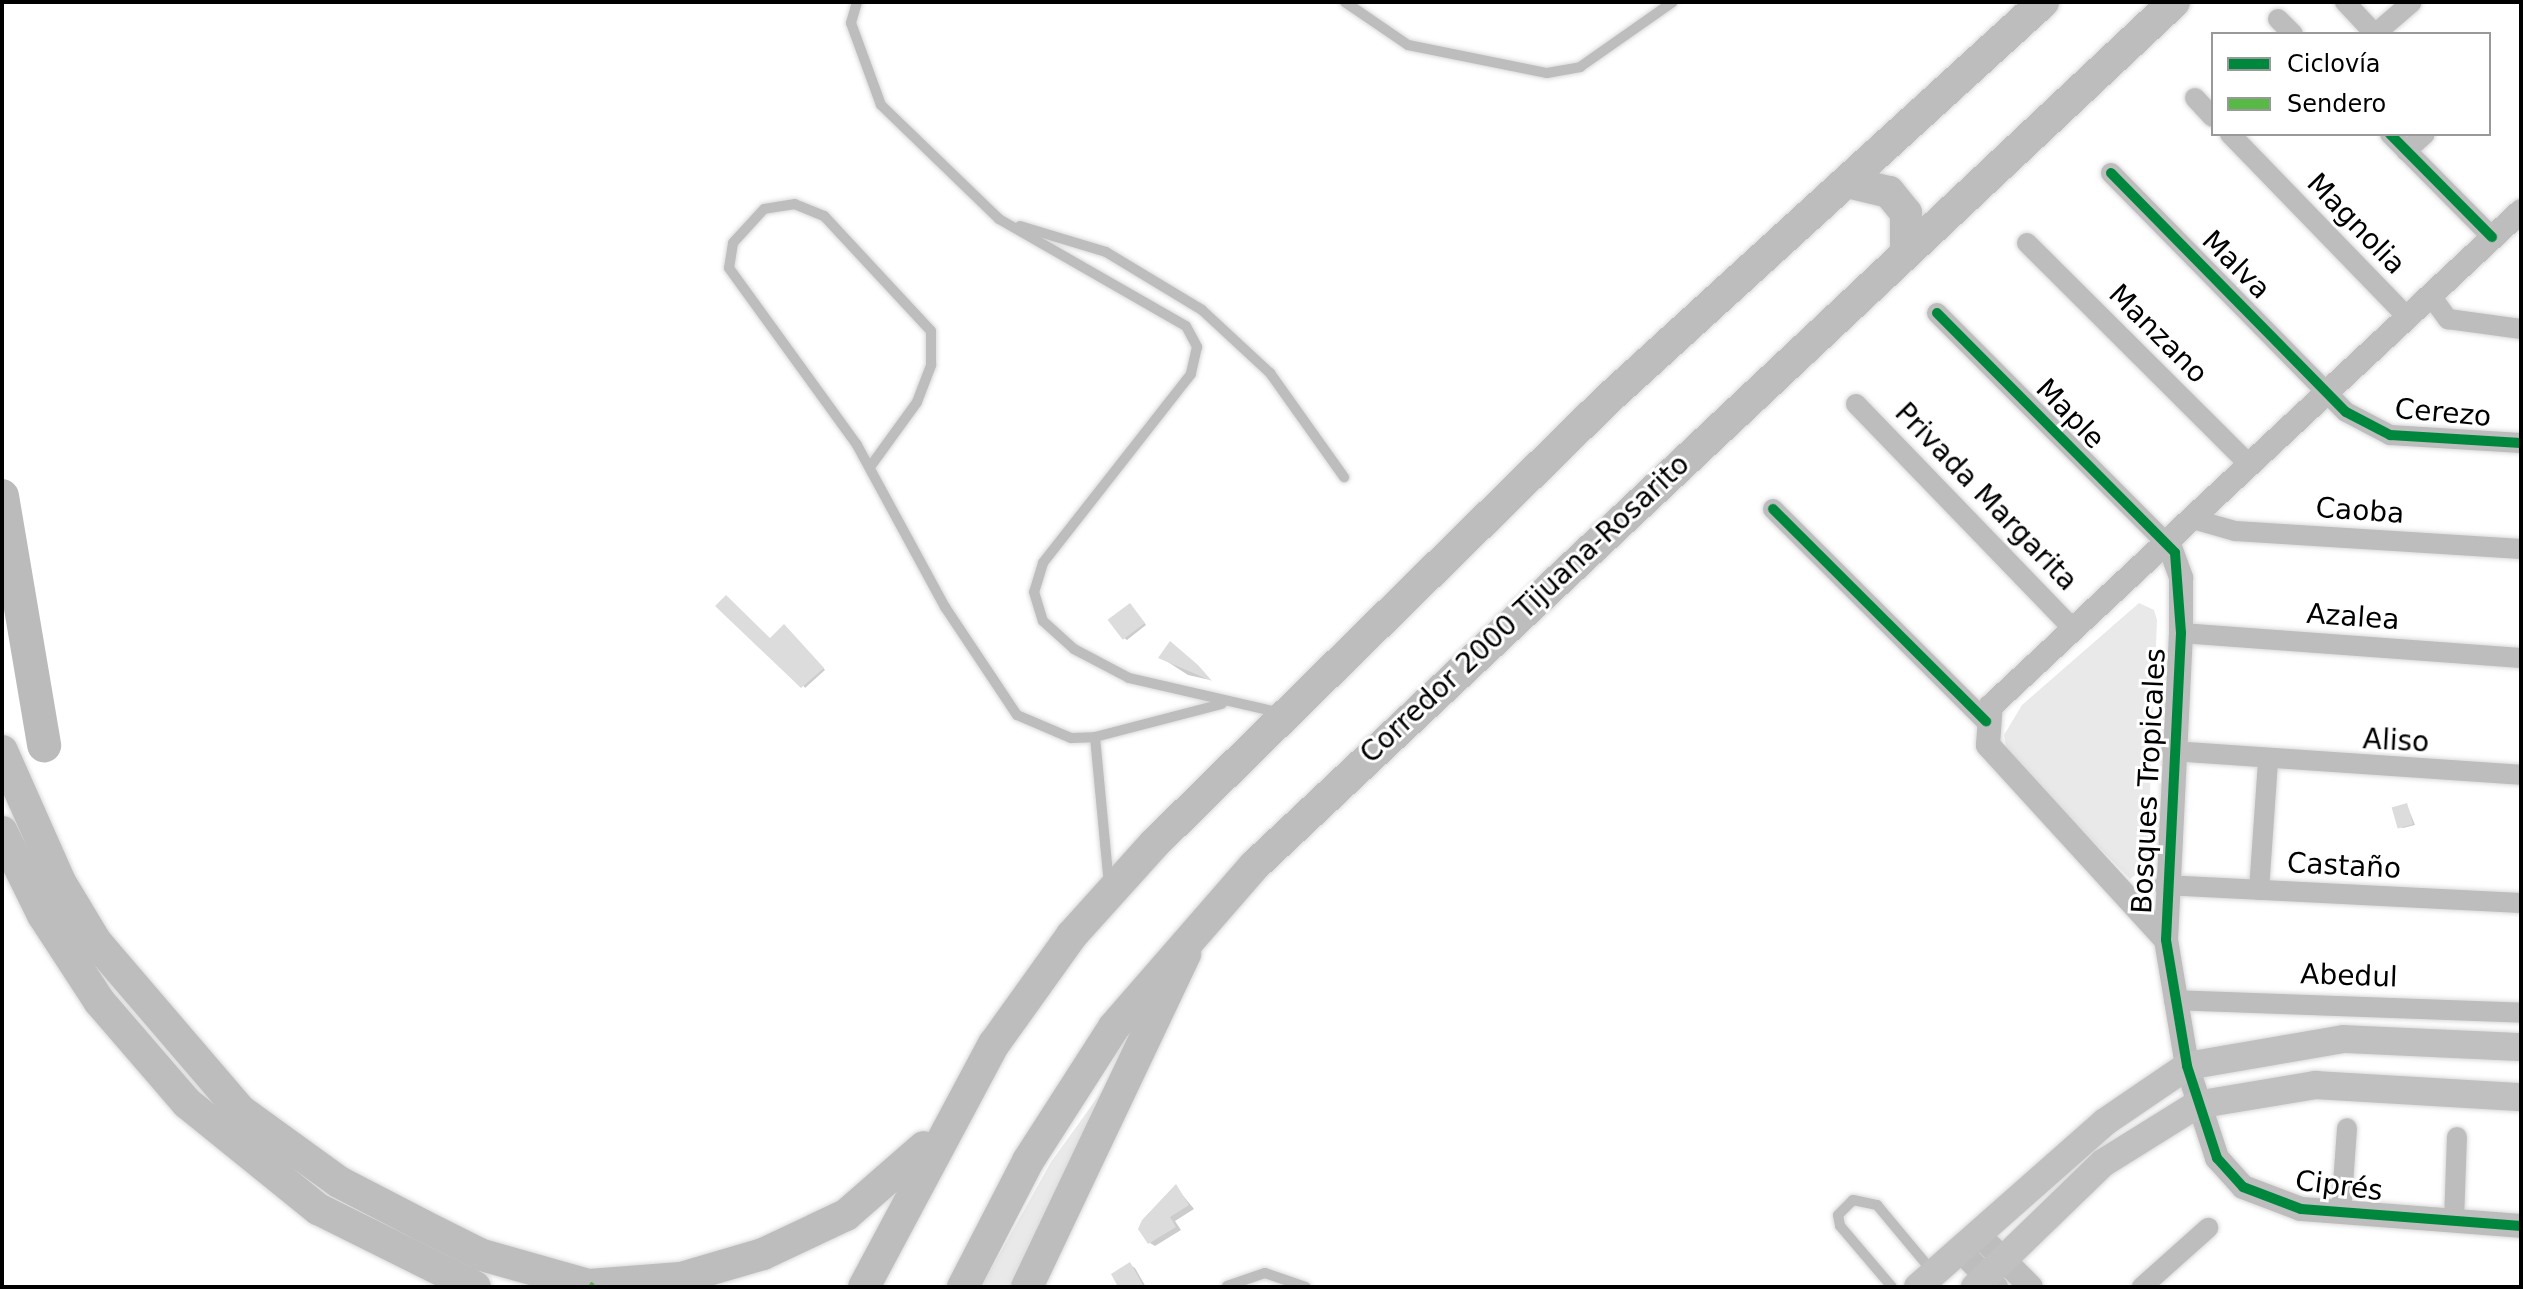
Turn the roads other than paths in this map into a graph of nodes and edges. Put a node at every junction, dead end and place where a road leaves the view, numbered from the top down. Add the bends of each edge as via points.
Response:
1 (857, 2) edge
2 (1345, 2) edge
3 (1673, 2) edge
4 (2043, 2) edge
5 (2174, 2) edge
6 (2345, 2) edge
7 (2411, 3) edge
8 (2278, 19) dead end
9 (2291, 32) edge
10 (2373, 32) edge
11 (2377, 32) edge
12 (2195, 98) dead end
13 (2211, 115) edge
14 (2232, 136) edge
15 (2392, 136) edge
16 (2423, 136) edge
17 (2406, 151) junction
18 (2111, 173) dead end
19 (1847, 182) junction
20 (2521, 211) edge
21 (999, 219) junction
22 (2492, 237) junction
23 (2027, 243) dead end
24 (1906, 251) junction
25 (2431, 296) junction
26 (1937, 313) dead end
27 (2408, 318) junction
28 (2521, 329) edge
29 (2327, 391) junction
30 (1856, 404) dead end
31 (2521, 443) edge
32 (2250, 465) junction
33 (870, 467) junction
34 (1344, 477) dead end
35 (1773, 509) dead end
36 (2196, 520) junction
37 (2170, 547) junction
38 (2521, 549) edge
39 (2075, 631) junction
40 (2181, 633) junction
41 (2521, 658) edge
42 (1222, 704) junction
43 (1284, 712) junction
44 (1986, 721) junction
45 (1095, 737) junction
46 (2, 751) edge
47 (2171, 751) junction
48 (2268, 762) junction
49 (2521, 775) edge
50 (2, 832) edge
51 (2164, 885) junction
52 (2259, 890) junction
53 (1109, 894) junction
54 (2521, 903) edge
55 (1195, 930) junction
56 (2166, 940) junction
57 (2174, 1000) junction
58 (2521, 1013) edge
59 (2521, 1047) edge
60 (2187, 1066) junction
61 (2521, 1097) edge
62 (2196, 1105) junction
63 (950, 1118) junction
64 (2347, 1128) dead end
65 (2457, 1137) dead end
66 (2341, 1212) junction
67 (2454, 1221) junction
68 (2521, 1226) edge
69 (2208, 1228) dead end
70 (1968, 1241) junction
71 (1989, 1277) edge
72 (1926, 1280) edge
73 (586, 1286) edge
74 (1227, 1286) edge
75 (475, 1287) edge
76 (864, 1287) edge
77 (963, 1287) edge
78 (1027, 1287) edge
79 (1306, 1287) edge
80 (1892, 1287) edge
81 (2031, 1287) edge
82 (2142, 1287) edge

1 - 21 lane via 851,23 881,105
2 - 3 lane via 1408,45 1547,73 1580,67
4 - 19 main road
5 - 24 main road, Corredor 2000 Tijuana-Rosarito
6 - 10 street
7 - 11 street
8 - 9 street
12 - 13 street
14 - 27 street, Magnolia
15 - 17 street
16 - 17 street
17 - 22 street
18 - 29 street, Malva
19 - 24 main road via 1889,192 1906,213
19 - 43 main road via 1608,399
20 - 22 street
21 - 34 lane via 1106,252 1202,310 1270,373
21 - 42 lane via 1186,326 1197,347 1191,374 1168,407 1043,563 1034,592 1043,621 1074,649 1129,678
22 - 25 street
23 - 32 street, Manzano
24 - 55 main road, Corredor 2000 Tijuana-Rosarito
25 - 27 street
25 - 28 street via 2448,319
26 - 37 street, Maple
27 - 29 street
29 - 31 street, Cerezo via 2346,412 2390,435
29 - 32 street
30 - 39 street, Privada Margarita
32 - 36 street
33 - 33 lane via 729,268 733,243 764,209 795,204 824,216 931,331 931,365 917,402
33 - 45 lane via 945,607 1017,715 1071,738
35 - 44 street
36 - 37 street
36 - 38 street, Caoba via 2235,531
37 - 39 street
37 - 40 street, Bosques Tropicales via 2181,578
39 - 44 street via 1995,700
40 - 41 street, Azalea
40 - 47 street, Bosques Tropicales
42 - 43 lane
42 - 45 lane
43 - 53 main road
44 - 56 street via 1988,745
45 - 53 lane
46 - 73 main road via 60,882 96,942 241,1111 339,1182 422,1225 482,1255
47 - 48 street, Aliso
47 - 51 street, Bosques Tropicales
48 - 49 street, Aliso
48 - 52 street
50 - 75 main road via 43,915 99,1001 187,1103 318,1209
51 - 52 street, Castaño
51 - 56 street, Bosques Tropicales
52 - 54 street, Castaño
53 - 63 main road via 994,1044
55 - 77 main road, Corredor 2000 Tijuana-Rosarito via 1136,997 1060,1107
55 - 78 main road
56 - 57 street, Bosques Tropicales
57 - 58 street, Abedul
57 - 60 street, Bosques Tropicales
59 - 60 main road via 2344,1039
60 - 62 street, Ciprés
60 - 70 main road via 2105,1122
61 - 62 main road via 2316,1085
62 - 66 street, Ciprés via 2217,1158 2243,1187 2301,1209
62 - 71 main road via 2103,1163
63 - 73 main road via 877,1190 809,1235 681,1278
63 - 76 main road
64 - 66 street
65 - 67 street
66 - 67 street, Ciprés
67 - 68 street, Ciprés
69 - 82 street
70 - 71 street
70 - 72 main road
71 - 81 street
72 - 80 lane via 1877,1205 1853,1200 1838,1215 1840,1226
74 - 79 lane via 1265,1273

